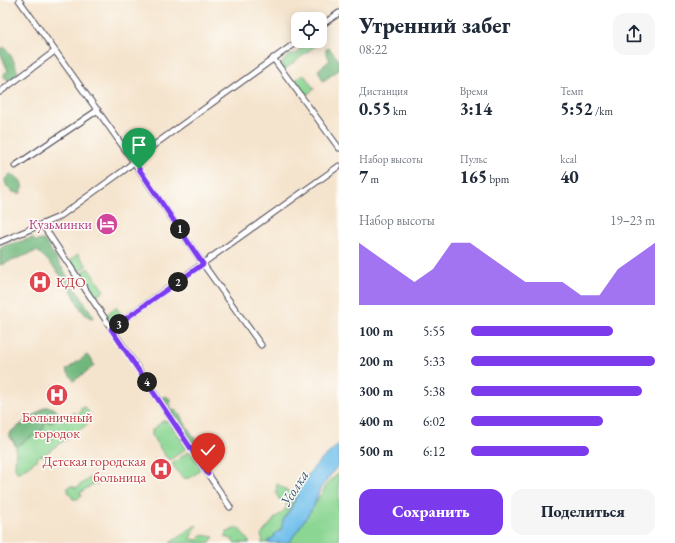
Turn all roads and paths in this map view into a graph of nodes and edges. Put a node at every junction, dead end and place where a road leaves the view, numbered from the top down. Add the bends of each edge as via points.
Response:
1 (19, 0) edge
2 (339, 13) edge
3 (327, 21) edge
4 (291, 46) edge
5 (56, 51) junction
6 (273, 58) junction
7 (0, 92) edge
8 (98, 110) junction
9 (339, 148) edge
10 (134, 162) junction
11 (15, 166) dead end
12 (339, 166) edge
13 (42, 224) junction
14 (0, 242) edge
15 (203, 264) junction
16 (111, 329) junction
17 (261, 345) dead end
18 (230, 507) dead end

1 - 5 street
2 - 3 street
4 - 6 street
5 - 7 street
5 - 8 street
6 - 9 street
6 - 10 street
8 - 10 street
8 - 11 street
10 - 13 street via 59,216
10 - 15 street
12 - 15 street
13 - 14 street
13 - 16 street
15 - 16 street
15 - 17 street
16 - 18 street

